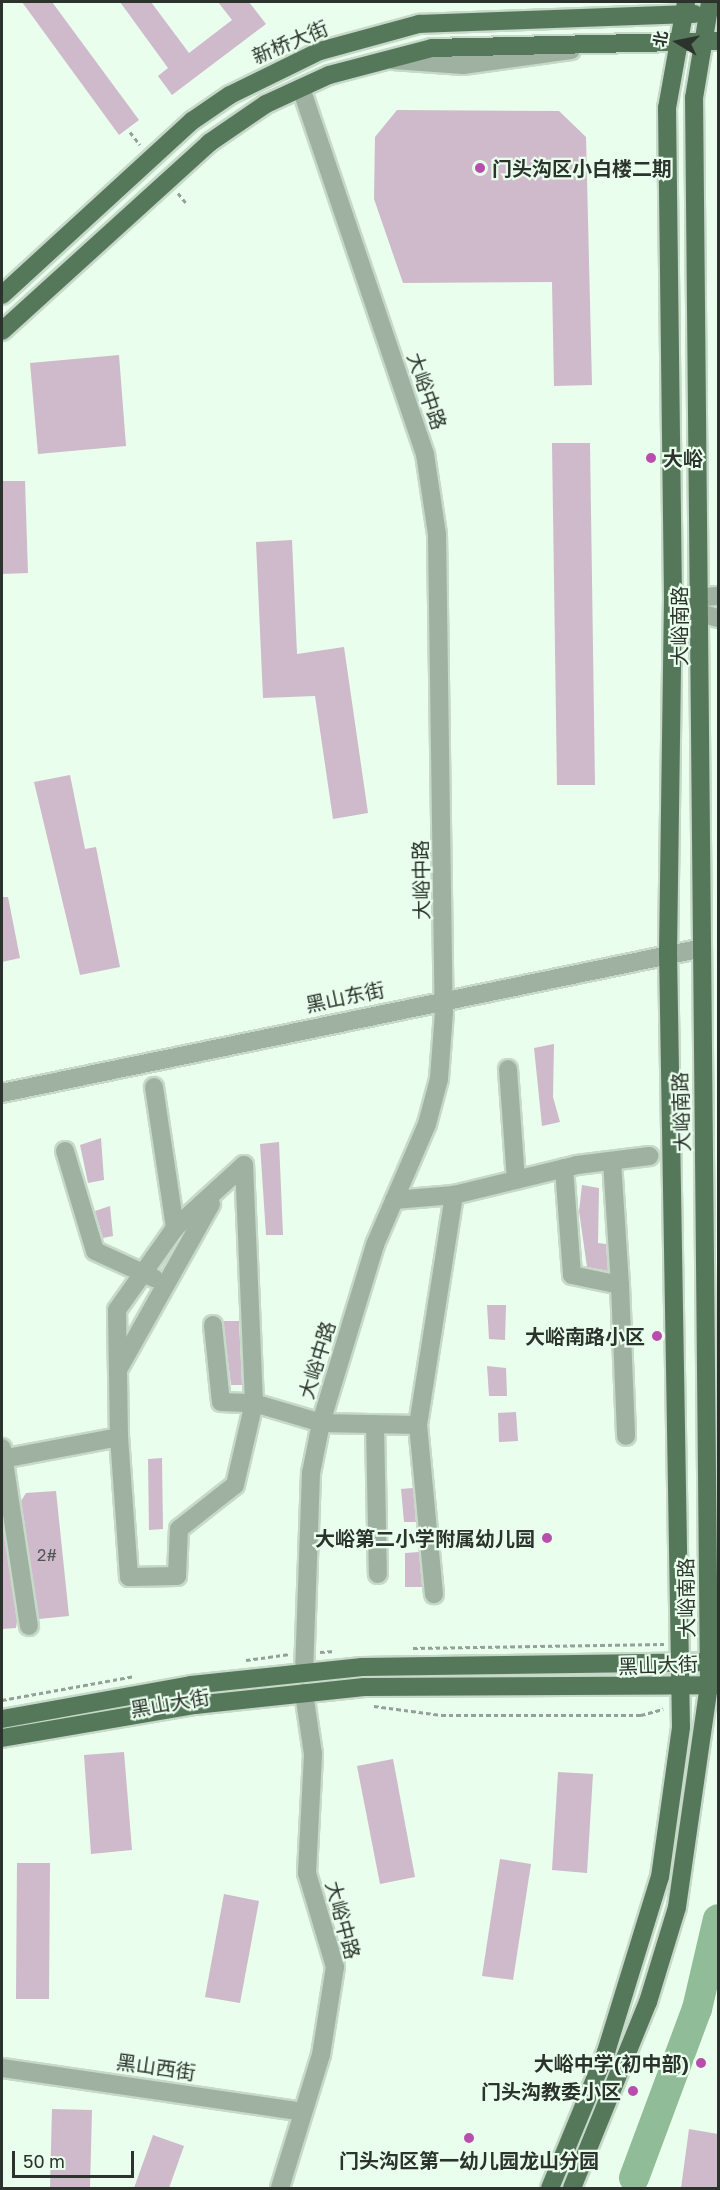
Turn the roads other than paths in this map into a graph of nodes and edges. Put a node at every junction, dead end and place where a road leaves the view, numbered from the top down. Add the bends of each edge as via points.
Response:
1 (685, 8) edge
2 (712, 10) edge
3 (679, 41) junction
4 (710, 42) edge
5 (301, 88) junction
6 (2, 295) edge
7 (2, 331) edge
8 (673, 598) junction
9 (711, 607) edge
10 (698, 950) junction
11 (668, 954) junction
12 (444, 999) junction
13 (508, 1069) dead end
14 (154, 1087) dead end
15 (2, 1093) edge
16 (65, 1152) dead end
17 (649, 1156) dead end
18 (612, 1161) junction
19 (564, 1168) junction
20 (516, 1180) junction
21 (222, 1185) junction
22 (454, 1195) junction
23 (394, 1200) junction
24 (175, 1228) junction
25 (142, 1274) junction
26 (164, 1281) junction
27 (621, 1286) junction
28 (213, 1325) dead end
29 (118, 1370) junction
30 (254, 1403) junction
31 (321, 1423) junction
32 (375, 1424) junction
33 (418, 1425) junction
34 (626, 1436) dead end
35 (119, 1437) junction
36 (2, 1455) edge
37 (378, 1574) dead end
38 (434, 1594) dead end
39 (29, 1626) dead end
40 (681, 1662) junction
41 (714, 1663) edge
42 (304, 1672) junction
43 (714, 1686) edge
44 (304, 1693) junction
45 (681, 1695) junction
46 (2, 1719) edge
47 (2, 1738) edge
48 (2, 2068) edge
49 (303, 2112) junction
50 (552, 2184) edge
51 (280, 2188) edge
52 (572, 2188) edge

1 - 2 main road, 新桥大街
1 - 3 main road, 大峪南路
1 - 6 main road, 新桥大街 via 419,24 320,51 230,95 192,121
2 - 4 main road, 大峪南路
3 - 4 main road
3 - 5 main road via 494,43 379,59
3 - 8 main road, 大峪南路 via 667,108
4 - 9 main road, 大峪南路 via 694,98
5 - 7 main road via 266,104 166,178
5 - 12 street, 大峪中路 via 425,454 437,534
8 - 9 street
8 - 11 main road, 大峪南路
9 - 10 main road, 大峪南路
10 - 11 street, 黑山东街
10 - 41 main road, 大峪南路 via 708,1256
11 - 12 street, 黑山东街
11 - 40 main road, 大峪南路
12 - 15 street, 黑山东街
12 - 23 street, 大峪中路 via 439,1079
13 - 20 street
14 - 24 street
16 - 25 street via 95,1251
17 - 18 street
18 - 19 street
18 - 27 street
19 - 20 street
19 - 27 street via 572,1275
20 - 22 street
21 - 24 street
21 - 26 street
21 - 30 street via 244,1165
22 - 23 street
22 - 33 street
23 - 31 street, 大峪中路
24 - 25 street
25 - 26 street
25 - 29 street via 117,1310
26 - 29 street
27 - 34 street
28 - 30 street via 221,1402
29 - 35 street
30 - 31 street
30 - 35 street via 236,1485 179,1529 177,1576 129,1577
31 - 32 street
31 - 42 street, 大峪中路 via 311,1473
32 - 33 street
32 - 37 street
33 - 38 street
35 - 36 street
36 - 39 street
40 - 41 main road, 黑山大街
40 - 42 main road, 黑山大街 via 458,1664
40 - 45 main road, 大峪南路
41 - 43 main road, 大峪南路
42 - 46 main road, 黑山大街 via 83,1701
43 - 45 main road, 黑山大街
43 - 52 main road, 大峪南路 via 677,1907 648,2002
44 - 45 main road, 黑山大街 via 364,1687
44 - 47 main road, 黑山大街 via 195,1704
44 - 49 street, 大峪中路 via 313,1754 307,1873 335,1967 321,2055
45 - 50 main road, 大峪南路 via 675,1800 660,1877 606,2052
48 - 49 street, 黑山西街
49 - 51 street, 大峪中路
50 - 52 street

